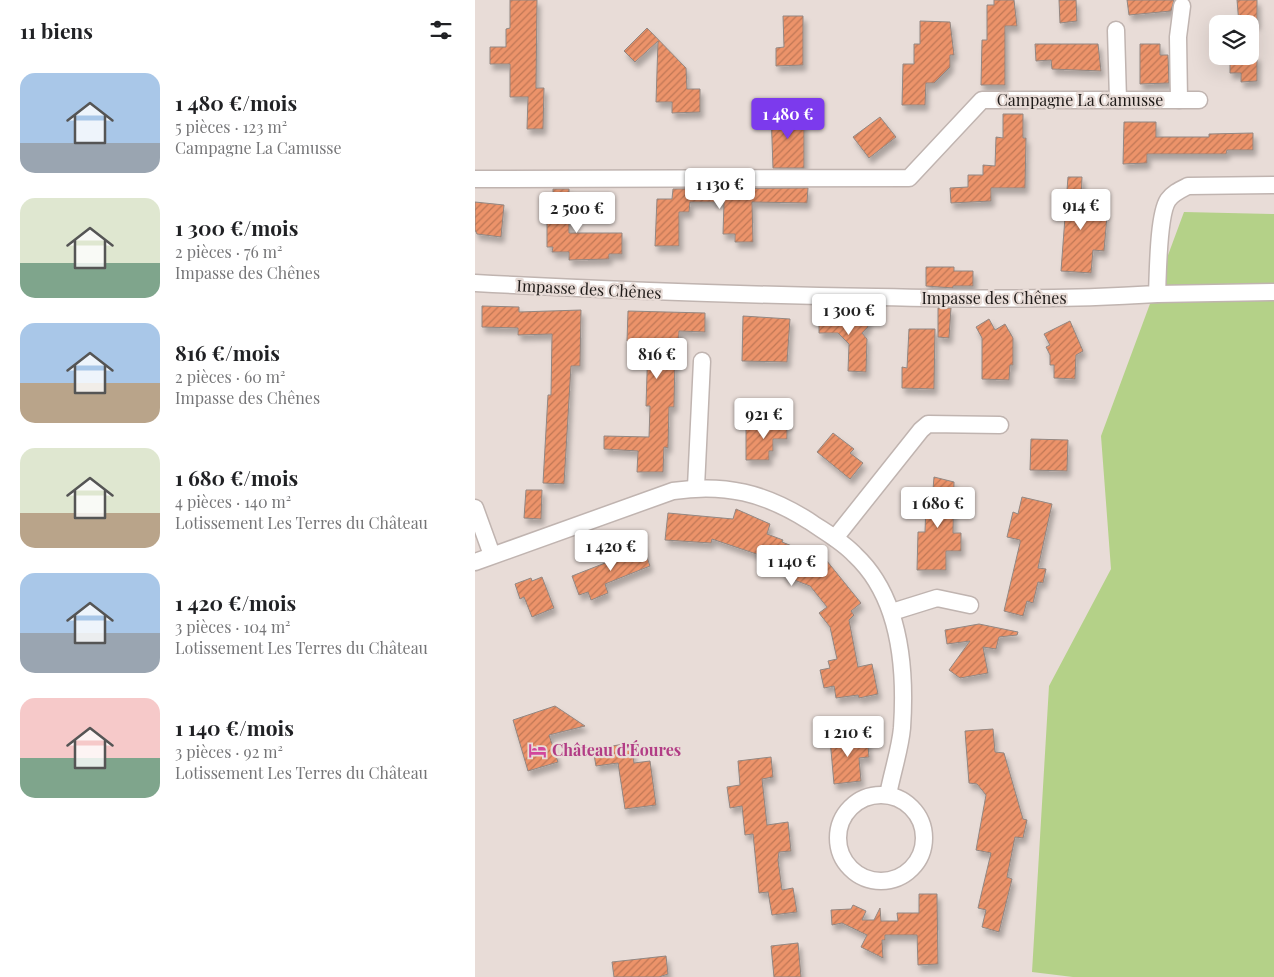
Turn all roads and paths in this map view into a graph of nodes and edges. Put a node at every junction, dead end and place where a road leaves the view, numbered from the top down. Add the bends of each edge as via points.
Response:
1 (1182, 6) dead end
2 (1116, 30) dead end
3 (1118, 100) junction
4 (1179, 100) junction
5 (1199, 100) dead end
6 (475, 179) edge
7 (1274, 186) edge
8 (475, 284) edge
9 (1274, 292) edge
10 (1157, 294) junction
11 (702, 361) dead end
12 (1000, 425) dead end
13 (695, 487) junction
14 (475, 508) edge
15 (835, 538) junction
16 (492, 555) junction
17 (475, 562) edge
18 (970, 605) dead end
19 (892, 612) junction
20 (888, 795) junction

1 - 4 street, Campagne La Camusse
2 - 3 street
3 - 4 street, Campagne La Camusse
3 - 6 street, Campagne La Camusse via 982,100 909,178
4 - 5 street, Campagne La Camusse
7 - 10 street via 1188,186 1175,193 1167,202 1162,220
8 - 10 street, Impasse des Chênes via 696,294 942,298 1091,299
9 - 10 street, Impasse des Chênes
11 - 13 street
12 - 15 street via 928,424
13 - 15 street via 758,494
13 - 16 street via 673,490
14 - 16 street
15 - 19 street via 856,555 875,579
16 - 17 street
18 - 19 street via 937,598
19 - 20 street via 902,675 902,730
20 - 20 street via 859,801 848,811 839,832 841,854 849,867 875,881 890,881 904,875 923,852 922,822 902,800

